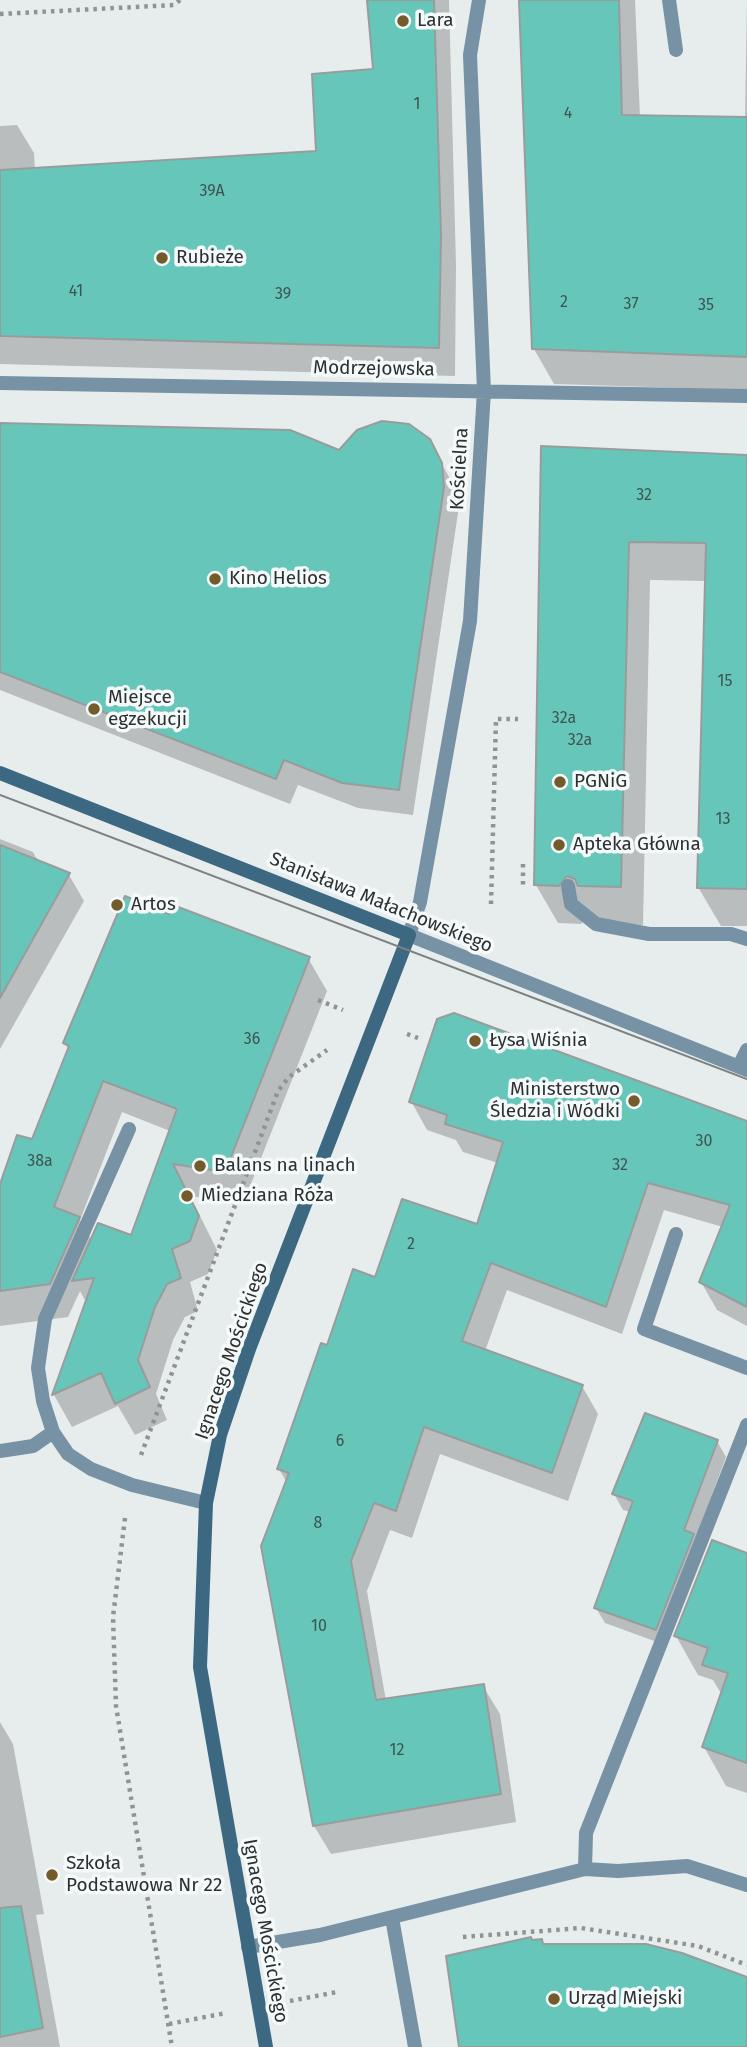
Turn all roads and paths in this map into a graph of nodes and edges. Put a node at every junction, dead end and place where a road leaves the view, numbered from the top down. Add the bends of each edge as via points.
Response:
1 (180, 0) edge
2 (479, 0) edge
3 (669, 0) edge
4 (0, 14) edge
5 (676, 50) dead end
6 (0, 383) edge
7 (484, 391) junction
8 (747, 396) edge
9 (519, 719) dead end
10 (0, 773) edge
11 (523, 864) dead end
12 (523, 885) dead end
13 (568, 886) dead end
14 (491, 904) dead end
15 (408, 935) junction
16 (747, 939) edge
17 (747, 1050) edge
18 (304, 1065) dead end
19 (743, 1068) edge
20 (129, 1129) dead end
21 (676, 1234) dead end
22 (747, 1368) edge
23 (747, 1425) edge
24 (53, 1432) junction
25 (0, 1451) edge
26 (132, 1485) junction
27 (206, 1503) junction
28 (585, 1868) junction
29 (747, 1885) edge
30 (393, 1918) junction
31 (456, 1937) dead end
32 (248, 1947) junction
33 (747, 1965) edge
34 (172, 2047) edge
35 (266, 2047) edge
36 (415, 2047) edge

1 - 4 path via 174,5
2 - 7 street, Kościelna via 470,55
3 - 5 street
6 - 7 street, Modrzejowska
7 - 8 street, Modrzejowska
7 - 15 street, Kościelna via 470,621 420,902
9 - 14 path via 496,719
10 - 15 street, Stanisława Małachowskiego
11 - 12 path
13 - 16 street via 571,904 596,924 649,934 731,934
15 - 19 street, Stanisława Małachowskiego
15 - 27 street, Ignacego Mościckiego via 249,1349 220,1435
17 - 19 street
18 - 26 path via 278,1091
20 - 24 street via 45,1319 38,1368
21 - 22 street via 644,1329
23 - 28 street via 586,1833
24 - 25 street via 33,1446
24 - 26 street via 68,1454
26 - 27 street
26 - 34 path via 113,1617 116,1706
27 - 32 street, Ignacego Mościckiego via 200,1667
28 - 29 street via 618,1871 687,1866
28 - 30 street
30 - 32 street
30 - 36 street
31 - 33 path via 581,1928 698,1946
32 - 35 street, Ignacego Mościckiego

